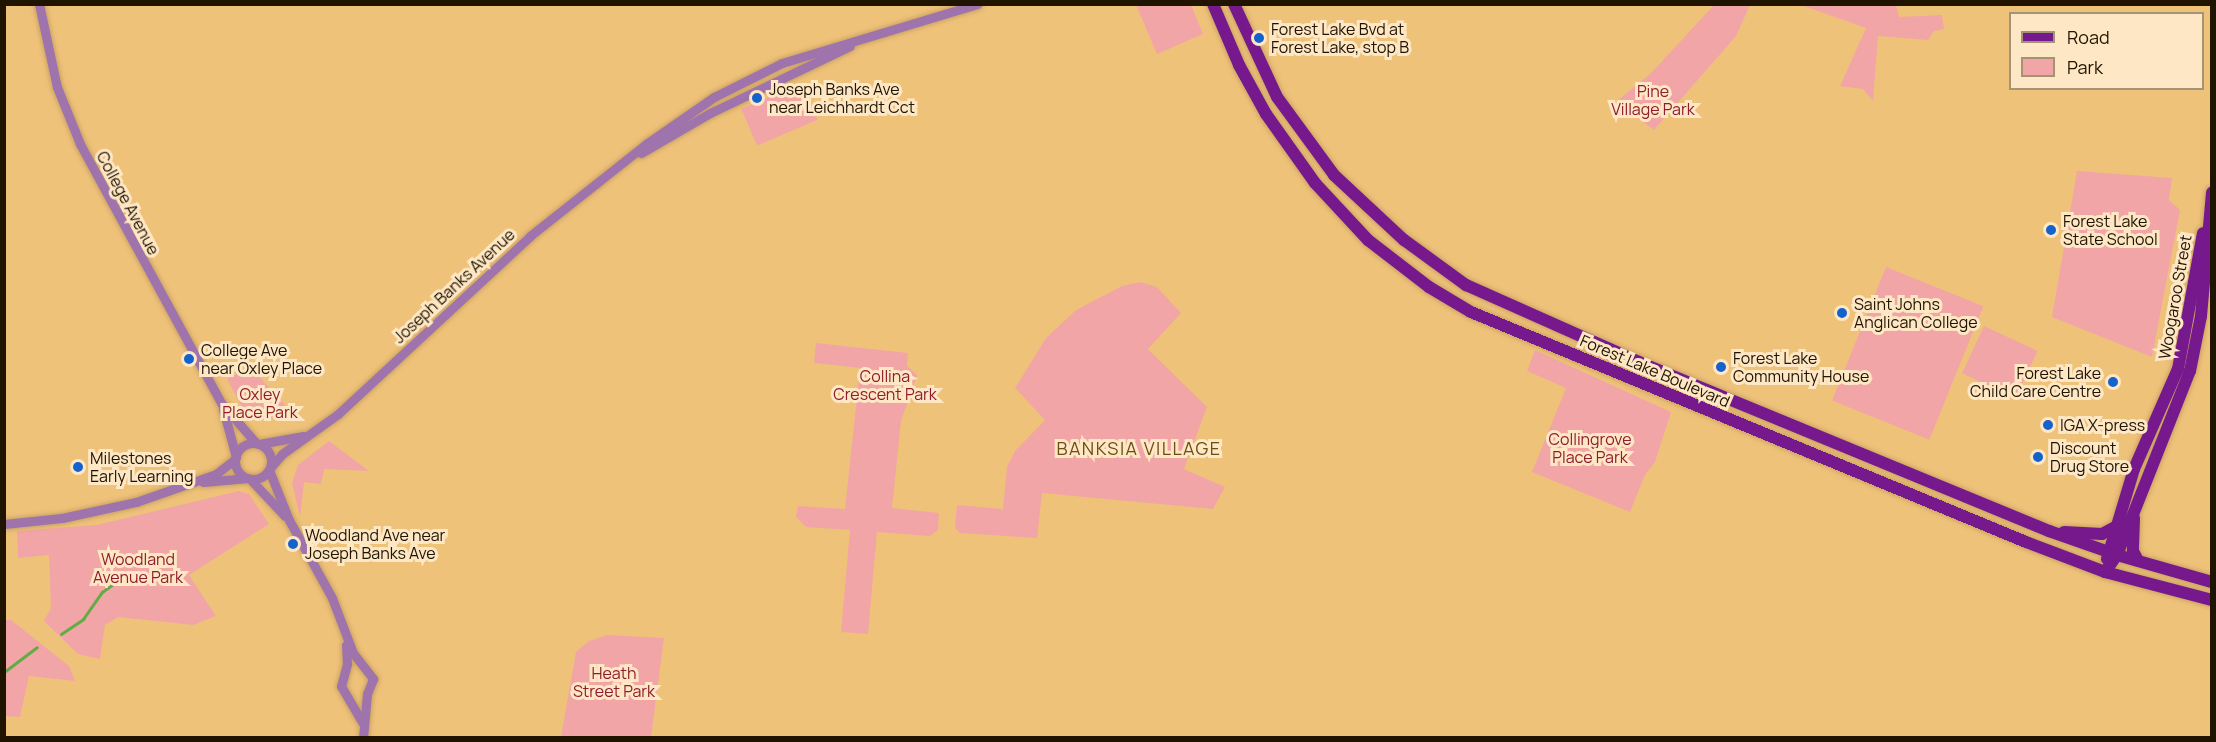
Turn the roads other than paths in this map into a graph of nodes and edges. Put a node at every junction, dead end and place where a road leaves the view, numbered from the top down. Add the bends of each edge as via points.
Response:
1 (39, 4) edge
2 (977, 4) edge
3 (1204, 4) edge
4 (1234, 4) edge
5 (1214, 9) edge
6 (2211, 192) edge
7 (2195, 315) junction
8 (222, 404) junction
9 (308, 435) junction
10 (257, 444) junction
11 (236, 458) junction
12 (270, 469) junction
13 (249, 479) junction
14 (195, 483) junction
15 (2134, 504) junction
16 (289, 520) junction
17 (4, 524) edge
18 (2117, 526) junction
19 (2049, 531) junction
20 (2113, 554) junction
21 (2138, 561) junction
22 (2105, 572) junction
23 (2211, 582) edge
24 (2211, 600) edge
25 (344, 628) junction
26 (362, 666) junction
27 (343, 673) junction
28 (367, 694) junction
29 (350, 696) junction
30 (363, 724) junction
31 (363, 738) edge

1 - 8 street, College Avenue via 57,87 80,144
2 - 9 street, Joseph Banks Avenue via 782,63 714,97 530,236 338,414
3 - 5 main road via 1209,13
4 - 19 main road, Forest Lake Boulevard via 1277,97 1334,175 1404,240 1466,285 1662,372
5 - 22 main road, Forest Lake Boulevard via 1266,114 1315,183 1368,240 1429,287 1510,328
6 - 7 main road, Woogaroo Street
7 - 15 main road, Woogaroo Street via 2187,383
7 - 18 main road, Woogaroo Street via 2178,369 2134,469
8 - 10 street, College Avenue
8 - 11 street, College Avenue
9 - 10 street, Joseph Banks Avenue
9 - 12 street, Joseph Banks Avenue
10 - 11 street via 243,446
10 - 12 street via 270,455
11 - 13 street via 238,471
11 - 14 street via 221,472
12 - 13 street via 261,477
12 - 16 street
13 - 14 street
13 - 16 street
14 - 17 street via 99,511
15 - 20 main road, Woogaroo Street
15 - 21 main road via 2133,547
16 - 25 street
18 - 19 main road via 2102,534
18 - 20 main road, Woogaroo Street
19 - 20 main road, Forest Lake Boulevard
20 - 21 main road, Forest Lake Boulevard
20 - 22 main road, Woogaroo Street
21 - 23 main road, Forest Lake Boulevard
22 - 24 main road, Forest Lake Boulevard
25 - 26 street
25 - 27 street via 347,664
26 - 27 street via 353,666
26 - 28 street via 373,679
27 - 29 street via 341,686
28 - 29 street
28 - 30 street
29 - 30 street
30 - 31 street

